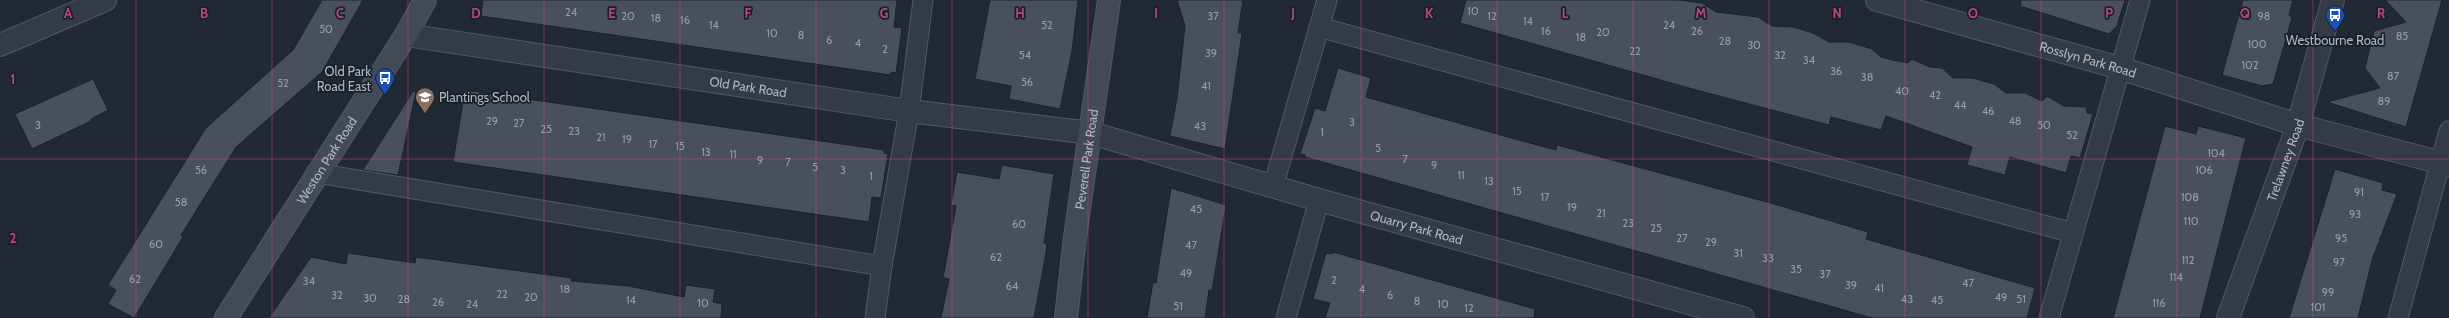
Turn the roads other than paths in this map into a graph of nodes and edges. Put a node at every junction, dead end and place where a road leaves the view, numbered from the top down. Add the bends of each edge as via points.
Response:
1 (105, 0) edge
2 (425, 0) edge
3 (923, 0) edge
4 (1109, 0) edge
5 (1327, 0) edge
6 (1877, 0) edge
7 (2140, 0) edge
8 (2334, 0) edge
9 (1319, 27) junction
10 (406, 35) junction
11 (0, 45) edge
12 (2120, 68) junction
13 (909, 111) junction
14 (2298, 125) junction
15 (2449, 130) edge
16 (1091, 133) junction
17 (2444, 164) edge
18 (316, 173) junction
19 (1273, 187) junction
20 (1318, 200) junction
21 (2073, 233) junction
22 (882, 266) junction
23 (226, 318) edge
24 (875, 318) edge
25 (1066, 318) edge
26 (1286, 318) edge
27 (1743, 318) edge
28 (2049, 318) edge
29 (2228, 318) edge
30 (2398, 318) edge

1 - 11 street
2 - 10 street, Weston Park Road
3 - 13 lane
4 - 16 street, Peverell Park Road
5 - 9 lane
6 - 12 street, Rosslyn Park Road
7 - 12 lane
8 - 14 street, Trelawney Road
9 - 19 lane
9 - 21 lane
10 - 13 street, Old Park Road
10 - 18 street, Weston Park Road
12 - 14 street, Rosslyn Park Road
12 - 21 lane
13 - 16 street, Old Park Road
13 - 22 lane
14 - 17 street, Rosslyn Park Road
14 - 29 street, Trelawney Road
15 - 17 lane
16 - 19 street, Quarry Park Road
16 - 25 street, Peverell Park Road
17 - 30 lane
18 - 22 lane
18 - 23 street, Weston Park Road
19 - 20 street, Quarry Park Road
20 - 26 lane
20 - 27 street, Quarry Park Road
21 - 28 lane
22 - 24 lane

